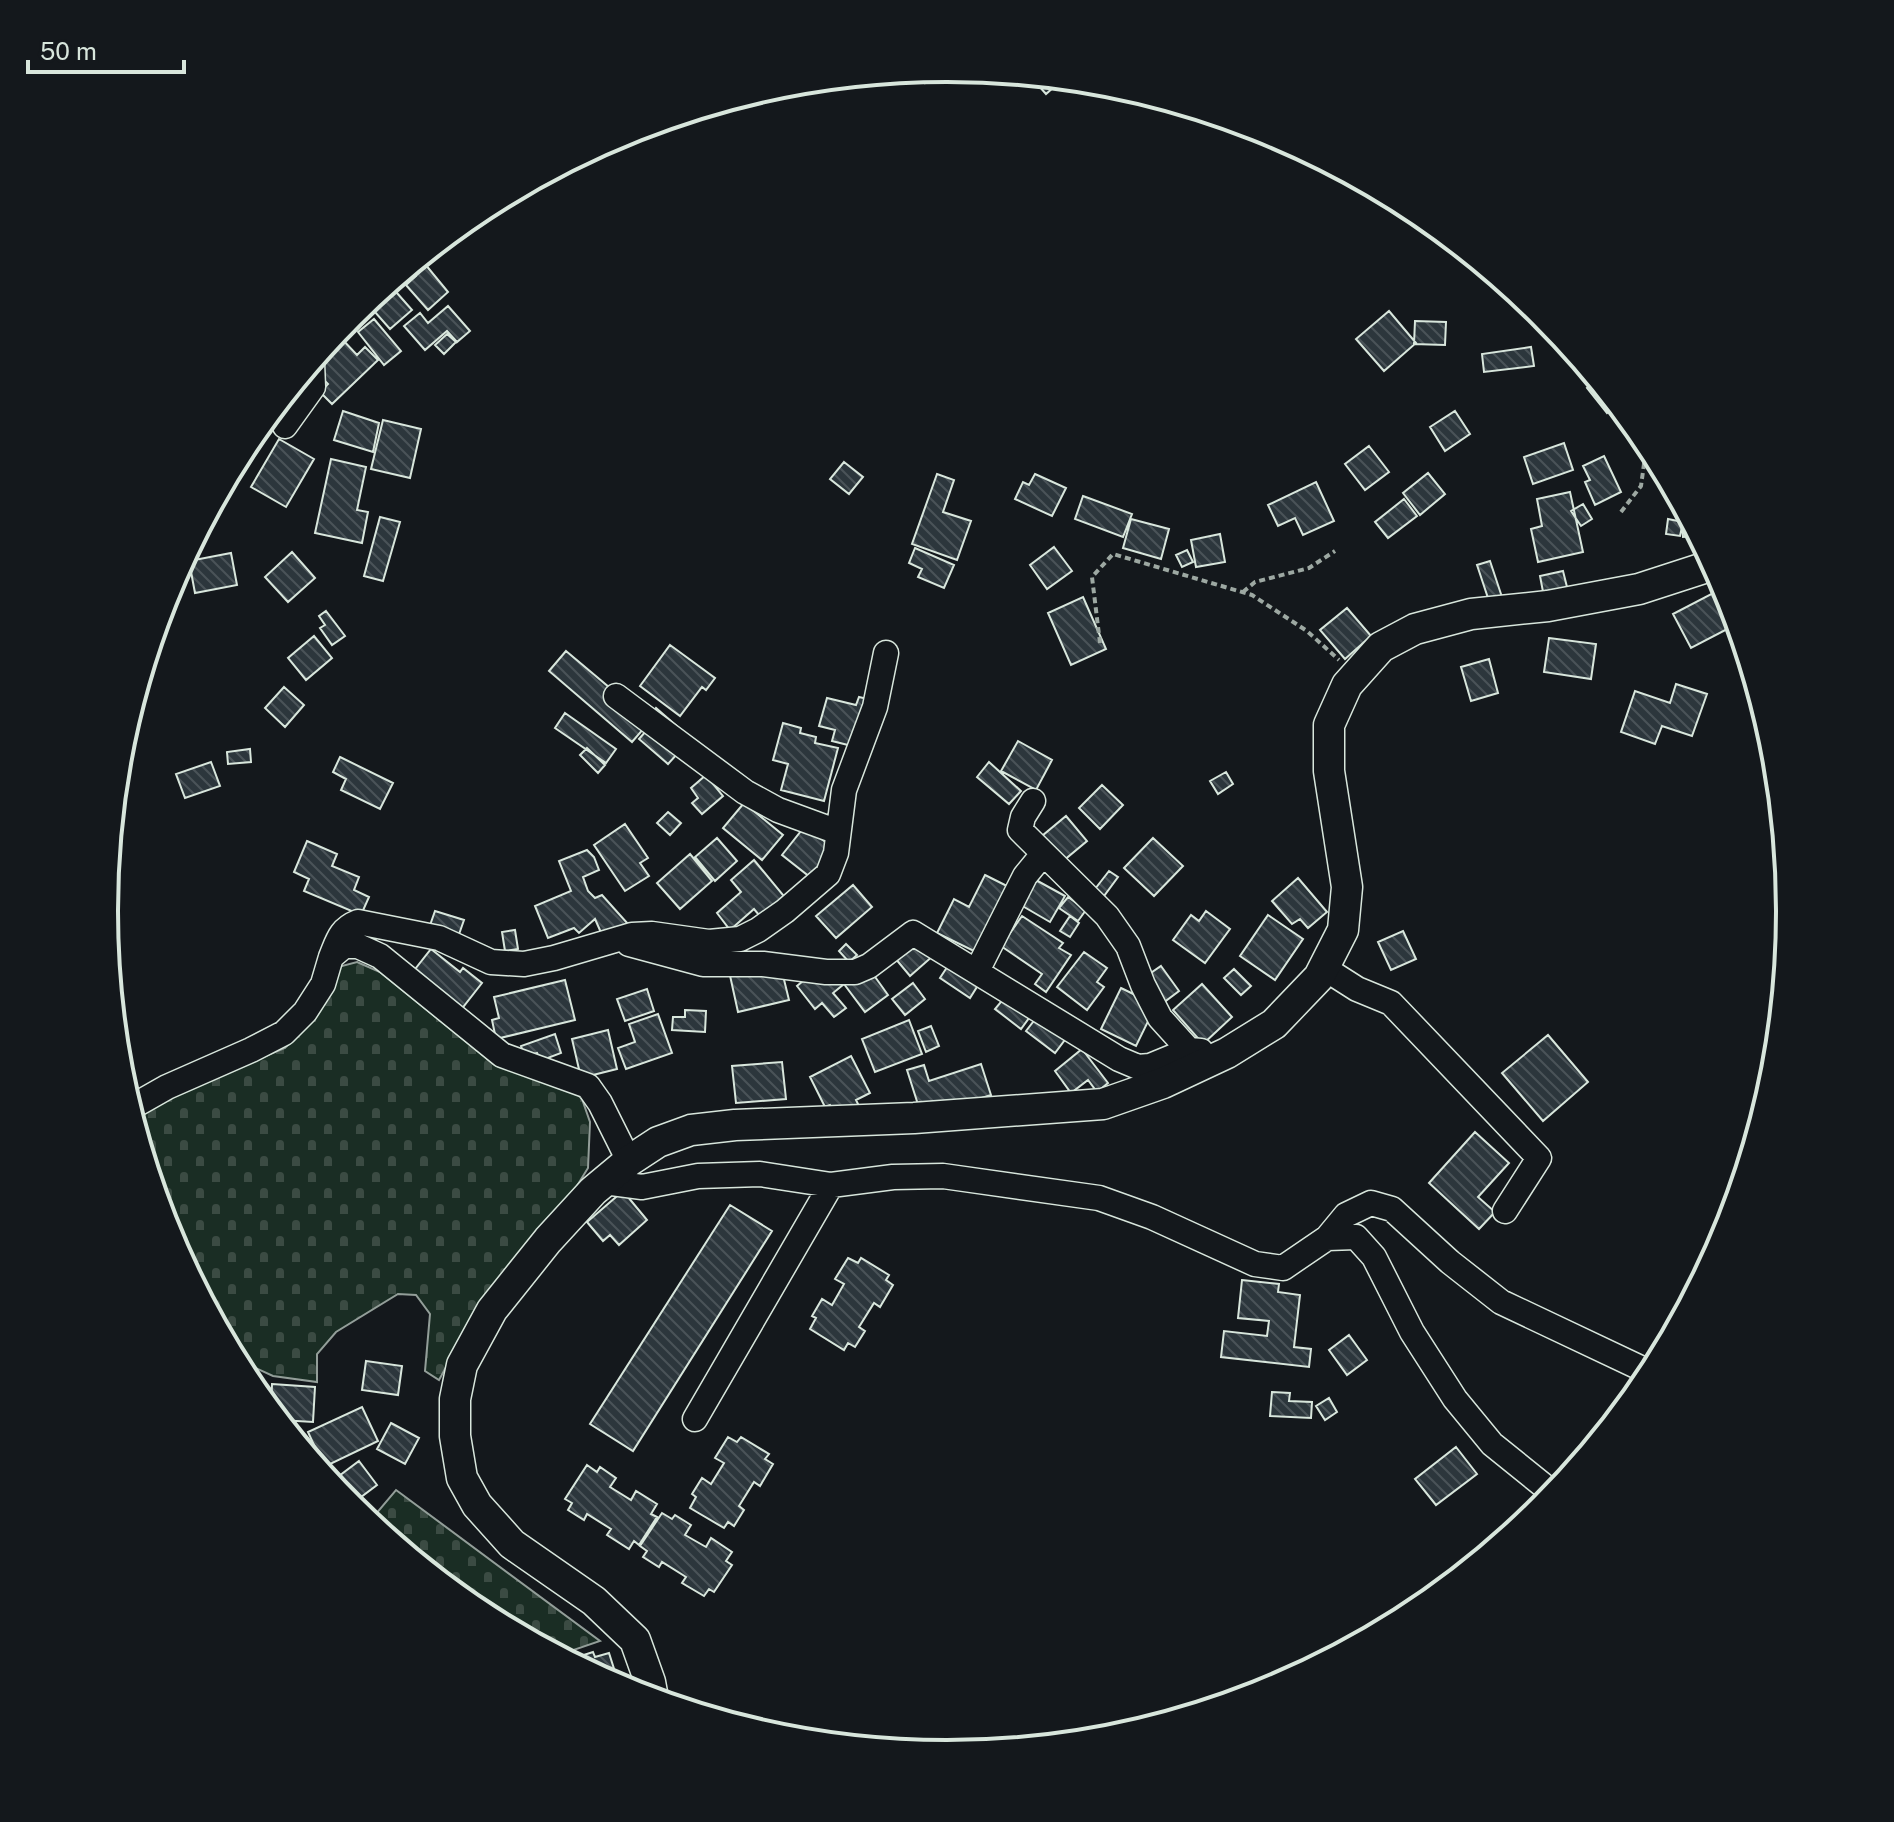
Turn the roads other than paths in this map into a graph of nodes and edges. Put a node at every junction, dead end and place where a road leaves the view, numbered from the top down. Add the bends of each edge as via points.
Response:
1 (313, 378) edge
2 (285, 426) dead end
3 (1702, 569) edge
4 (886, 653) dead end
5 (616, 696) dead end
6 (1033, 801) dead end
7 (838, 832) junction
8 (1043, 854) junction
9 (615, 940) junction
10 (331, 957) junction
11 (1324, 968) junction
12 (977, 971) junction
13 (1189, 1050) junction
14 (1227, 1053) junction
15 (141, 1102) edge
16 (629, 1161) junction
17 (604, 1182) junction
18 (831, 1185) junction
19 (1505, 1211) dead end
20 (1327, 1238) junction
21 (1639, 1367) edge
22 (695, 1419) dead end
23 (1544, 1486) edge
24 (650, 1685) edge

1 - 2 street via 313,387
3 - 11 main road via 1639,589 1471,614 1415,629 1381,647 1347,685 1329,725 1329,771 1347,887 1343,930
4 - 7 street via 875,707 844,790
5 - 7 street via 745,792
6 - 8 street via 1020,830
7 - 9 street via 828,874 785,911 740,939 709,942 652,934
8 - 12 street via 1025,876
8 - 13 street via 1107,916 1128,946 1160,1018
9 - 10 street via 524,964 491,962 439,938 358,922 340,934
9 - 12 street via 703,964 855,972 913,933
10 - 15 street via 323,984 284,1033
10 - 16 street via 344,946 380,956 502,1055 588,1086
11 - 14 main road via 1274,1024
11 - 19 street via 1391,1003 1539,1158
12 - 13 street via 1138,1067
13 - 14 street
14 - 16 main road via 1103,1104 691,1130 658,1142
16 - 17 main road
17 - 18 street via 642,1187 698,1176 760,1174
17 - 24 main road via 492,1310 462,1365 455,1436 462,1478 477,1505 512,1544 594,1601 635,1640
18 - 20 street via 943,1176 1099,1198 1255,1264 1283,1268
18 - 22 street
20 - 21 street via 1346,1215 1371,1203 1392,1209 1501,1302
20 - 23 street via 1356,1237 1374,1257 1412,1332 1455,1399 1492,1444

